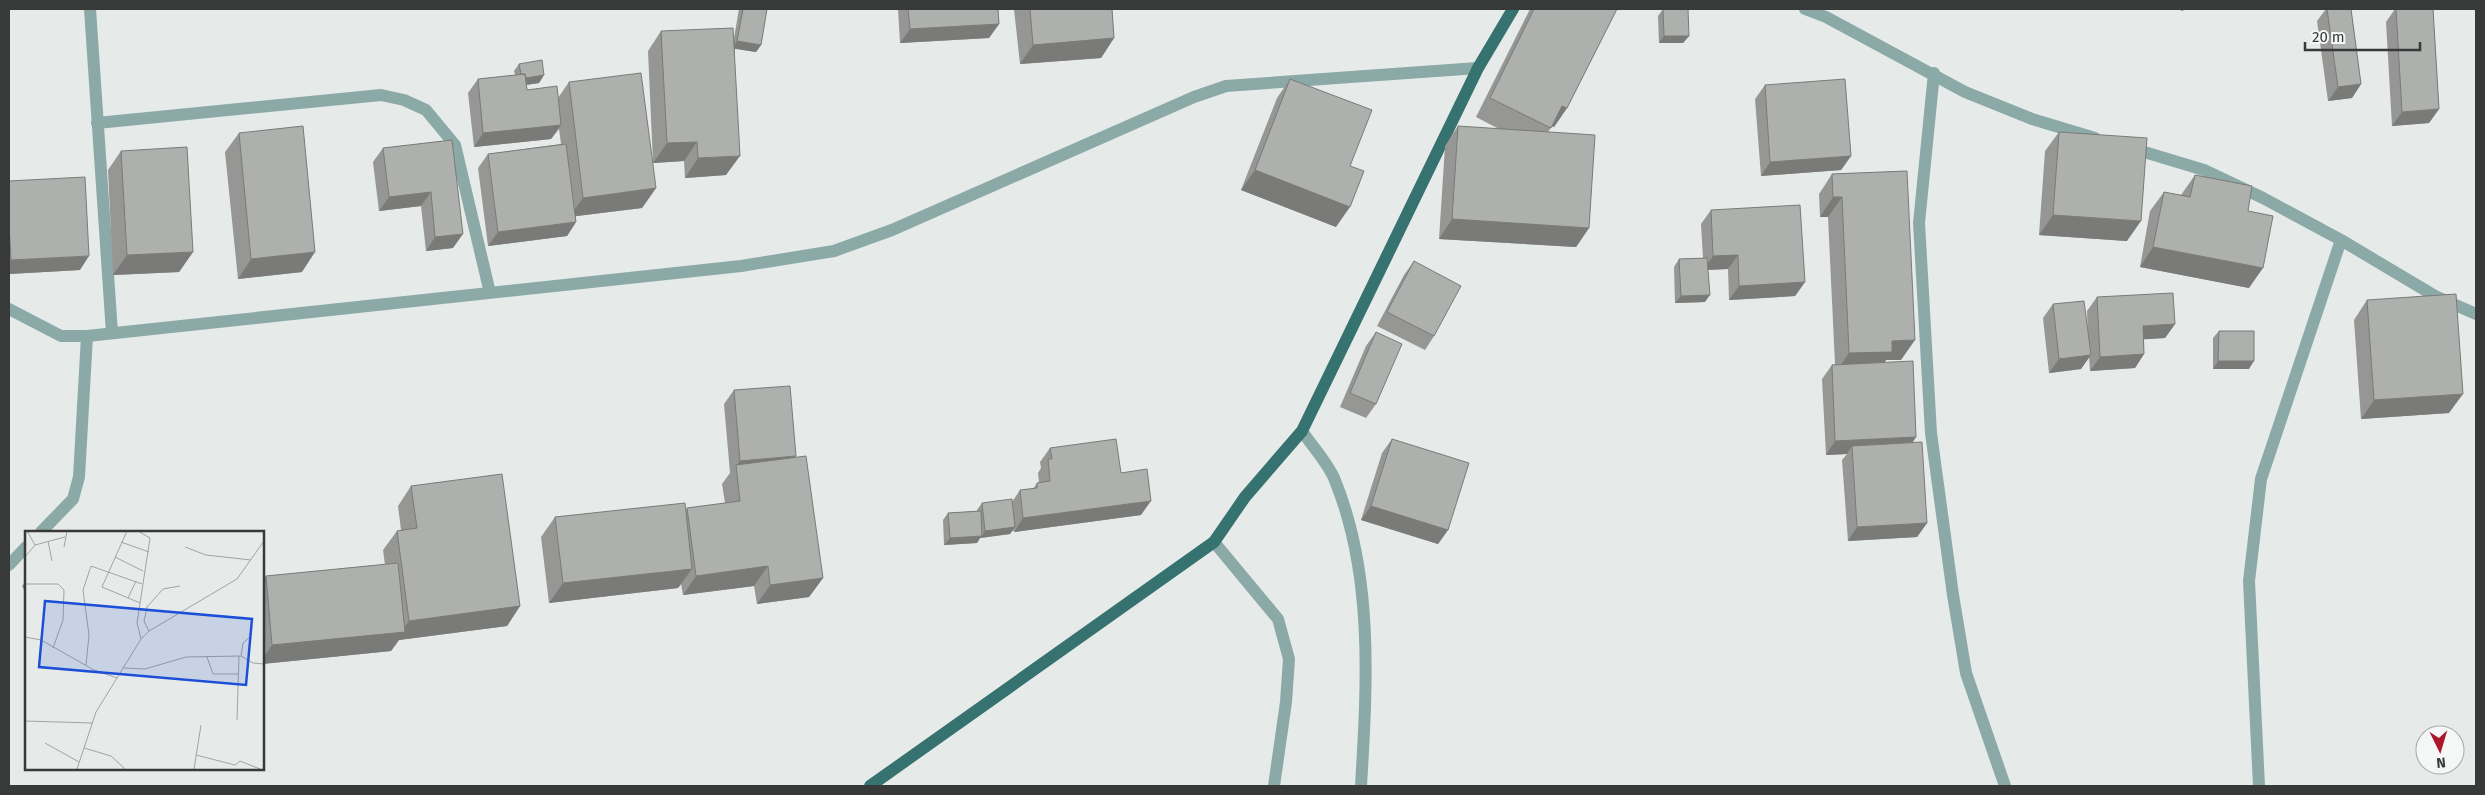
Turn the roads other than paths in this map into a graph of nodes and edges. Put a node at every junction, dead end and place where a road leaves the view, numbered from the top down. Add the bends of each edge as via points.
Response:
1 (90, 9) edge
2 (1513, 9) edge
3 (1805, 9) edge
4 (1478, 68) junction
5 (1934, 74) junction
6 (97, 122) junction
7 (2341, 240) junction
8 (490, 293) junction
9 (9, 309) edge
10 (2476, 314) edge
11 (112, 333) junction
12 (87, 336) junction
13 (1302, 431) junction
14 (42, 531) edge
15 (1214, 542) junction
16 (25, 548) edge
17 (9, 565) edge
18 (870, 786) edge
19 (1274, 786) edge
20 (1360, 786) edge
21 (2005, 786) edge
22 (2259, 786) edge

1 - 6 street
2 - 4 main road
3 - 5 street via 1826,16
4 - 8 street via 1226,86 1194,97 892,230 834,251 742,266
4 - 13 main road
5 - 7 street via 1965,92 2032,119 2204,170
5 - 21 street via 1919,223 1931,434 1966,673
6 - 8 street via 381,94 404,100 426,110 456,145
6 - 11 street
7 - 10 street via 2434,296
7 - 22 street via 2261,479 2249,581
8 - 11 street
9 - 12 street via 61,336
11 - 12 street
12 - 14 street via 79,478 73,499
13 - 15 main road via 1245,497
13 - 20 street via 1333,476 1353,532 1365,624
15 - 18 main road
15 - 19 street via 1278,619 1289,659
16 - 17 street

